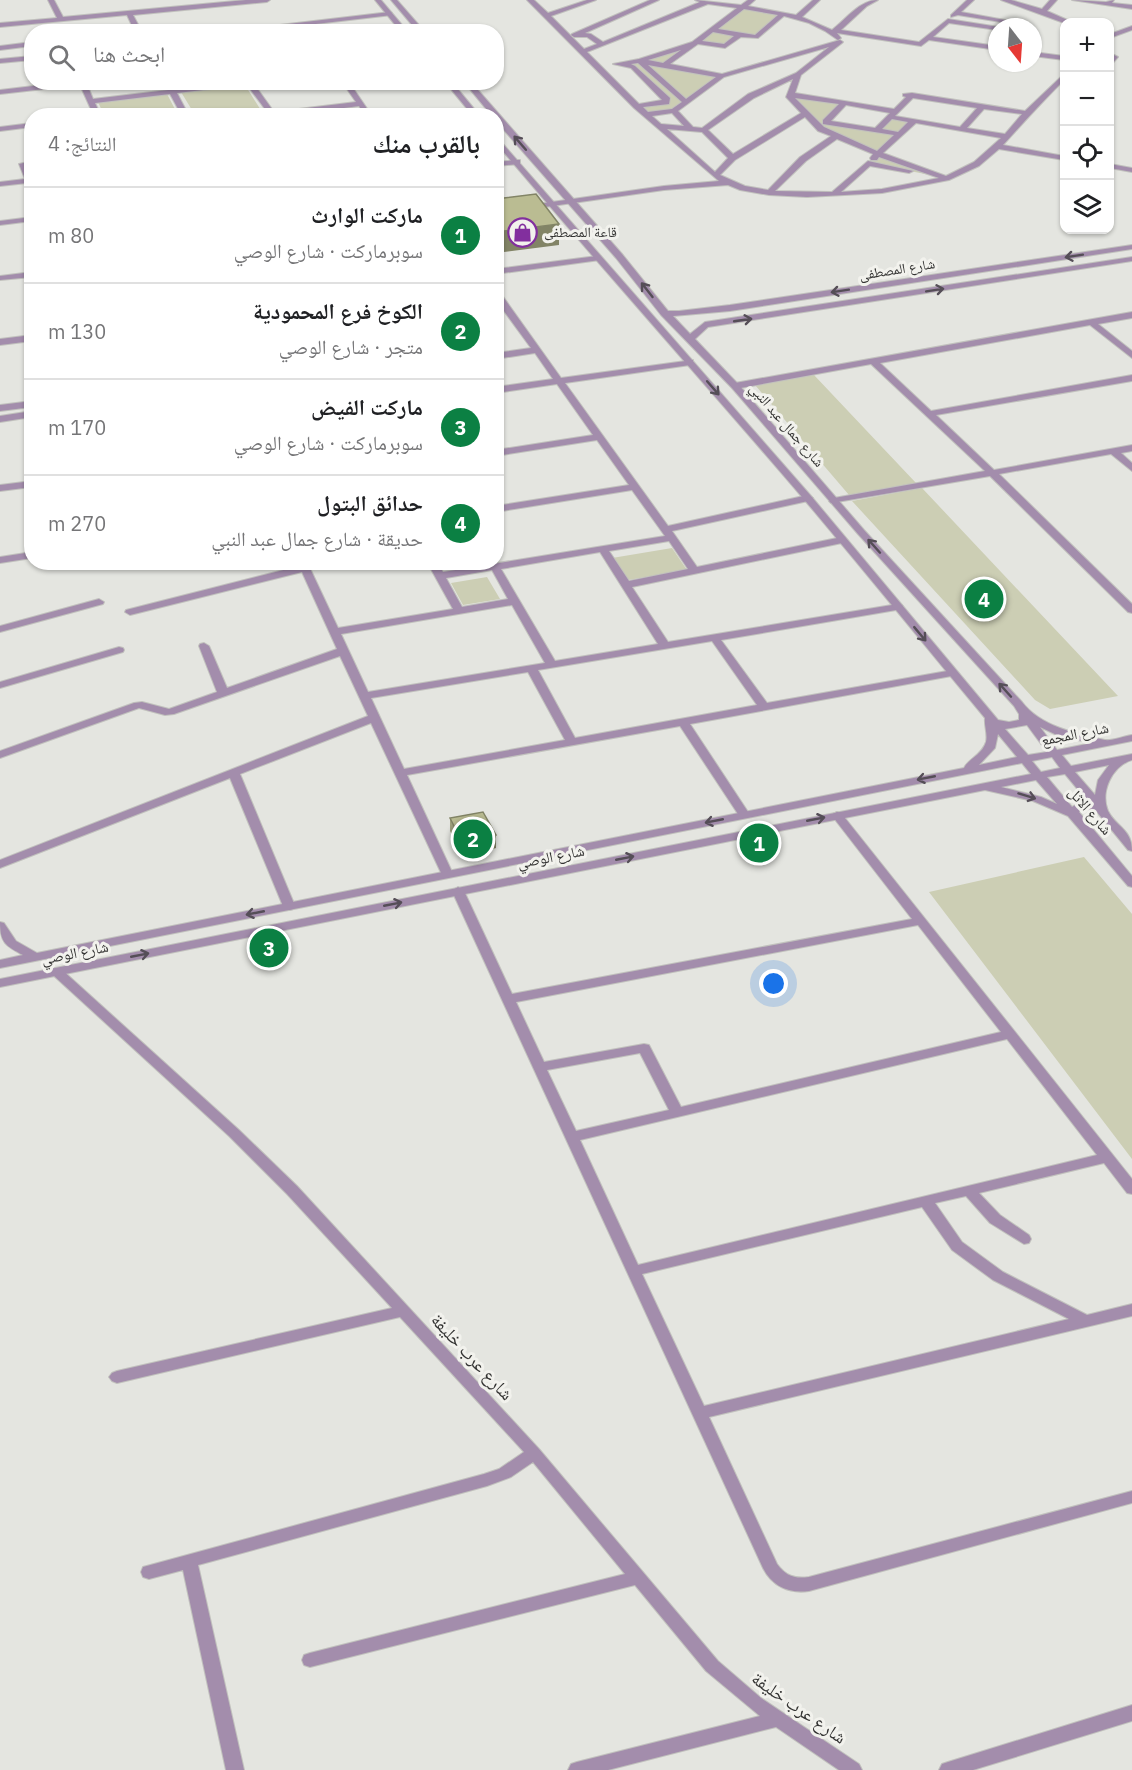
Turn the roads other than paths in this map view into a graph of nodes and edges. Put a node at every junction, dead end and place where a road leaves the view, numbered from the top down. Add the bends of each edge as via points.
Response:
1 (51, 0) edge
2 (267, 0) edge
3 (378, 0) edge
4 (394, 0) edge
5 (530, 0) edge
6 (593, 0) edge
7 (656, 0) edge
8 (698, 0) edge
9 (752, 0) edge
10 (817, 0) edge
11 (875, 0) edge
12 (971, 0) edge
13 (1004, 0) edge
14 (1054, 0) edge
15 (1075, 0) edge
16 (707, 2) junction
17 (1110, 2) edge
18 (1030, 7) junction
19 (1132, 7) edge
20 (742, 8) junction
21 (1043, 12) junction
22 (129, 13) junction
23 (956, 13) junction
24 (390, 14) junction
25 (782, 15) junction
26 (546, 16) junction
27 (797, 18) junction
28 (1017, 18) edge
29 (1060, 19) edge
30 (988, 20) edge
31 (948, 21) junction
32 (57, 22) junction
33 (302, 23) joint
34 (24, 24) edge
35 (28, 24) edge
36 (135, 24) edge
37 (293, 24) edge
38 (398, 24) edge
39 (415, 24) edge
40 (0, 26) edge
41 (988, 27) edge
42 (1132, 28) edge
43 (712, 30) junction
44 (834, 32) junction
45 (570, 35) junction
46 (740, 35) junction
47 (1114, 35) edge
48 (927, 38) junction
49 (698, 42) junction
50 (840, 42) junction
51 (24, 45) edge
52 (602, 45) junction
53 (988, 47) edge
54 (0, 48) edge
55 (582, 51) junction
56 (1042, 55) edge
57 (1060, 57) edge
58 (24, 59) edge
59 (0, 61) edge
60 (640, 61) junction
61 (616, 64) junction
62 (665, 65) junction
63 (598, 67) junction
64 (798, 74) junction
65 (722, 76) junction
66 (1060, 81) edge
67 (24, 89) edge
68 (86, 90) edge
69 (189, 90) edge
70 (254, 90) edge
71 (351, 90) edge
72 (455, 90) edge
73 (474, 90) edge
74 (0, 92) edge
75 (172, 92) junction
76 (791, 95) junction
77 (91, 100) junction
78 (686, 102) junction
79 (844, 103) junction
80 (361, 104) junction
81 (637, 105) junction
82 (983, 106) junction
83 (94, 108) edge
84 (181, 108) edge
85 (268, 108) edge
86 (325, 108) edge
87 (364, 108) edge
88 (470, 108) edge
89 (489, 108) edge
90 (674, 111) junction
91 (806, 113) junction
92 (1027, 113) junction
93 (646, 114) junction
94 (893, 115) junction
95 (914, 121) junction
96 (504, 125) edge
97 (823, 125) junction
98 (658, 126) junction
99 (24, 127) edge
100 (0, 129) edge
101 (691, 129) junction
102 (962, 129) junction
103 (704, 130) junction
104 (877, 130) junction
105 (900, 134) junction
106 (837, 135) junction
107 (1008, 137) junction
108 (504, 147) edge
109 (999, 147) junction
110 (879, 153) junction
111 (1060, 157) edge
112 (732, 158) junction
113 (517, 162) junction
114 (504, 163) edge
115 (868, 163) junction
116 (1114, 167) edge
117 (1132, 170) edge
118 (716, 175) junction
119 (946, 178) junction
120 (727, 183) junction
121 (0, 184) edge
122 (24, 184) edge
123 (769, 193) junction
124 (834, 195) junction
125 (572, 202) junction
126 (554, 205) junction
127 (504, 212) edge
128 (24, 220) edge
129 (0, 223) edge
130 (1132, 247) edge
131 (597, 258) junction
132 (1132, 259) edge
133 (504, 271) edge
134 (24, 275) edge
135 (0, 278) edge
136 (504, 304) edge
137 (508, 310) junction
138 (504, 311) edge
139 (666, 313) junction
140 (649, 314) junction
141 (1132, 315) edge
142 (1091, 322) junction
143 (24, 339) edge
144 (690, 339) junction
145 (0, 342) edge
146 (537, 350) junction
147 (705, 354) junction
148 (504, 355) edge
149 (1132, 356) edge
150 (688, 359) junction
151 (873, 361) junction
152 (1132, 378) edge
153 (559, 381) junction
154 (735, 386) junction
155 (504, 389) edge
156 (24, 405) edge
157 (0, 408) edge
158 (929, 414) junction
159 (24, 415) edge
160 (0, 419) edge
161 (598, 437) junction
162 (1132, 448) edge
163 (1113, 451) junction
164 (504, 452) edge
165 (1132, 468) edge
166 (992, 473) junction
167 (24, 485) edge
168 (634, 487) junction
169 (0, 488) edge
170 (808, 498) junction
171 (834, 501) junction
172 (504, 508) edge
173 (668, 534) junction
174 (842, 540) junction
175 (603, 549) junction
176 (24, 556) edge
177 (0, 560) edge
178 (504, 566) edge
179 (285, 570) edge
180 (305, 570) edge
181 (436, 570) edge
182 (476, 570) edge
183 (497, 570) edge
184 (695, 571) junction
185 (439, 576) junction
186 (626, 585) junction
187 (515, 601) junction
188 (99, 602) dead end
189 (898, 607) junction
190 (1132, 610) edge
191 (459, 611) junction
192 (130, 612) dead end
193 (0, 629) edge
194 (334, 632) junction
195 (714, 638) junction
196 (204, 646) dead end
197 (665, 646) junction
198 (120, 650) dead end
199 (343, 651) junction
200 (552, 664) junction
201 (531, 668) junction
202 (953, 673) junction
203 (0, 685) edge
204 (223, 693) junction
205 (363, 696) junction
206 (764, 707) junction
207 (985, 711) junction
208 (1024, 713) junction
209 (374, 718) junction
210 (683, 722) junction
211 (993, 722) junction
212 (1132, 738) edge
213 (572, 742) junction
214 (1113, 742) junction
215 (0, 755) edge
216 (1129, 757) edge
217 (1045, 763) junction
218 (974, 769) junction
219 (233, 772) junction
220 (400, 772) junction
221 (989, 782) junction
222 (975, 787) junction
223 (1060, 799) junction
224 (1103, 812) junction
225 (744, 815) junction
226 (837, 815) junction
227 (1076, 818) junction
228 (1132, 847) edge
229 (0, 864) edge
230 (447, 874) junction
231 (1132, 883) edge
232 (458, 891) junction
233 (348, 894) junction
234 (294, 905) junction
235 (354, 912) junction
236 (921, 921) junction
237 (303, 923) junction
238 (1, 933) edge
239 (36, 957) junction
240 (1, 964) edge
241 (25, 968) junction
242 (57, 972) junction
243 (39, 975) junction
244 (0, 983) edge
245 (508, 999) junction
246 (1009, 1034) junction
247 (539, 1067) junction
248 (677, 1112) junction
249 (572, 1137) junction
250 (1107, 1158) junction
251 (1132, 1190) edge
252 (969, 1191) junction
253 (926, 1201) junction
254 (1024, 1239) dead end
255 (634, 1271) junction
256 (1132, 1310) edge
257 (404, 1311) junction
258 (1085, 1321) junction
259 (117, 1377) dead end
260 (700, 1413) junction
261 (534, 1453) junction
262 (1132, 1497) edge
263 (189, 1561) junction
264 (149, 1572) dead end
265 (637, 1578) junction
266 (310, 1660) dead end
267 (1132, 1713) edge
268 (779, 1719) junction
269 (235, 1770) edge
270 (577, 1770) edge
271 (853, 1770) edge
272 (948, 1770) edge

1 - 32 street
2 - 22 street via 147,8
3 - 24 street
4 - 39 street
5 - 26 street
6 - 26 street
7 - 45 street
8 - 16 street
9 - 20 street
10 - 27 street
11 - 44 street
12 - 23 street
13 - 18 street
14 - 21 street
15 - 17 street
16 - 20 street
16 - 52 street
17 - 19 street
18 - 21 street
18 - 28 street
20 - 25 street
20 - 43 street
21 - 29 street
22 - 32 street
22 - 36 street
23 - 30 street
23 - 31 street
24 - 33 street
24 - 38 street
25 - 27 street
25 - 46 street via 756,37
26 - 45 street
27 - 44 street
31 - 41 street
31 - 48 street
32 - 35 street
33 - 37 street
34 - 40 street
42 - 47 street
43 - 46 street
43 - 49 street
44 - 48 street via 921,44
44 - 50 street
45 - 52 street via 589,35
45 - 55 street
46 - 49 street via 725,46
48 - 53 street
49 - 60 street
49 - 62 street
50 - 64 street
50 - 65 street
51 - 54 street
52 - 55 street
55 - 63 street
56 - 57 street
58 - 59 street
60 - 61 street
60 - 62 street
60 - 78 street
61 - 63 street
61 - 81 street via 633,67 666,98 666,102
62 - 65 street
63 - 81 street
64 - 76 street
64 - 103 street via 751,96
65 - 78 street
66 - 92 street
67 - 74 street
68 - 77 street
69 - 75 street
70 - 85 street
71 - 80 street
72 - 88 street
73 - 89 street, شارع جمال عبد النبي
75 - 77 street
75 - 84 street
76 - 79 street
76 - 91 street
77 - 83 street
78 - 90 street
79 - 94 street
79 - 97 street
80 - 86 street
80 - 87 street
81 - 93 street
82 - 92 street
82 - 94 street via 908,95
82 - 102 street
90 - 93 street
90 - 101 street
91 - 97 street
91 - 112 street
92 - 107 street
93 - 98 street
94 - 95 street
94 - 104 street
95 - 102 street
95 - 105 street
125 -> 96 street, شارع جمال عبد النبي
97 - 104 street
97 - 106 street
98 - 101 street
98 - 118 street
99 - 100 street
101 - 103 street
102 - 107 street
103 - 112 street
104 - 105 street
105 - 110 street
106 - 110 street
106 - 123 street via 803,159
107 - 109 street
108 - 113 street
109 - 111 street
109 - 119 street via 967,170
110 - 115 street
110 - 119 street
112 - 118 street
113 - 114 street
113 - 126 street
115 - 119 street
115 - 124 street
116 - 117 street
118 - 120 street
119 - 124 street
120 - 123 street
120 - 125 street
121 - 122 street
123 - 124 street
125 - 126 street
139 -> 125 street, شارع جمال عبد النبي
126 - 127 street
126 - 131 street
128 - 129 street
130 -> 139 street, شارع المصطفى via 730,308
131 - 133 street
131 - 140 street
144 -> 132 street, شارع المصطفى via 705,325
134 - 135 street
136 - 137 street
137 - 138 street
137 - 146 street
139 - 140 street, شارع المصطفى
139 - 144 street, شارع جمال عبد النبي
140 - 150 street
141 - 142 street
142 - 149 street
142 - 151 street
143 - 145 street
144 - 147 street, شارع جمال عبد النبي
146 - 148 street
146 - 153 street
147 - 150 street
147 - 154 street, شارع جمال عبد النبي
150 - 153 street
150 -> 170 street
151 - 154 street
151 - 158 street
152 - 158 street
153 - 155 street
153 - 161 street
154 - 171 street, شارع جمال عبد النبي
156 - 157 street
158 - 166 street
159 - 160 street
161 - 164 street
161 - 168 street
162 - 163 street
163 - 165 street
163 - 166 street
166 - 171 street
166 - 190 street
167 - 169 street
168 - 172 street
168 - 173 street
170 - 173 street
170 - 174 street
208 -> 171 street, شارع جمال عبد النبي
173 - 175 street
173 - 184 street
174 - 184 street
174 - 189 street
175 - 178 street
175 - 186 street
176 - 177 street
179 - 192 street
180 - 194 street
181 - 185 street
182 - 185 street
183 - 187 street
184 - 186 street
185 - 191 street
186 - 197 street
187 - 191 street
187 - 200 street
188 - 193 street
189 - 195 street
189 -> 202 street
191 - 194 street
194 - 199 street
195 - 197 street
195 - 206 street
196 - 204 street
197 - 200 street
198 - 203 street
199 - 204 street
199 - 205 street
200 - 201 street
201 - 205 street
201 - 213 street
202 - 206 street
202 - 207 street
204 - 215 street via 170,712 159,713 138,705
205 - 209 street
206 - 210 street
207 - 211 street
207 - 218 street via 993,729 991,745
208 - 211 street via 1024,722 1016,726
208 - 214 street via 1064,734
208 - 217 street, شارع جمال عبد النبي
208 - 217 street
209 - 219 street
209 - 220 street
210 - 213 street
210 - 225 street
211 - 217 street via 1003,734
212 - 214 street, شارع المجمع
213 - 220 street
214 - 216 street via 1103,747 1103,754
214 - 217 street, شارع المجمع
216 - 217 street
216 - 224 street via 1111,768 1102,781 1099,796
217 - 218 street, شارع الوصي
217 - 221 street
217 - 222 street, شارع الوصي
217 - 223 street, شارع الاثل
217 - 223 street
217 - 224 street, شارع الاثل via 1088,794
218 - 221 street via 994,774
218 -> 225 street, شارع الوصي
219 - 229 street
219 - 234 street
220 - 230 street
221 - 222 street
222 - 226 street, شارع الوصي
222 -> 227 street via 1031,797
223 - 227 street, شارع الاثل
224 - 227 street via 1093,806 1079,806 1073,812
224 - 228 street, شارع الاثل
225 -> 230 street, شارع الوصي
232 -> 226 street, شارع الوصي
226 - 236 street
227 - 231 street, شارع الاثل
230 - 233 street, شارع الوصي
235 -> 232 street, شارع الوصي
232 - 245 street
233 - 234 street, شارع الوصي
233 - 235 street via 339,906
234 - 237 street via 308,907 312,912
234 -> 239 street, شارع الوصي
235 - 237 street, شارع الوصي
236 - 245 street
236 - 246 street
242 -> 237 street, شارع الوصي
238 - 239 street via 19,949
238 - 240 street via 9,949
239 - 240 street, شارع الوصي
239 - 241 street
240 - 241 street
241 - 243 street via 29,974
242 - 243 street, شارع الوصي
242 - 257 street, شارع عرب خليفة via 264,1161
243 - 244 street, شارع الوصي
245 - 247 street
246 - 248 street
246 - 250 street
247 - 248 street via 644,1048
247 - 249 street
248 - 249 street
249 - 255 street
250 - 251 street
250 - 252 street
252 - 253 street
252 - 254 street via 995,1219
253 - 255 street
253 - 258 street via 957,1246 998,1276
255 - 260 street
256 - 258 street
257 - 259 street
257 - 261 street, شارع عرب خليفة
258 - 260 street
260 - 262 street via 771,1568 780,1579 794,1585
261 - 263 street via 487,1480
261 - 265 street, شارع عرب خليفة
263 - 264 street
263 - 269 street
265 - 266 street
265 - 268 street, شارع عرب خليفة via 712,1666
267 - 272 street
268 - 270 street
268 - 271 street, شارع عرب خليفة

